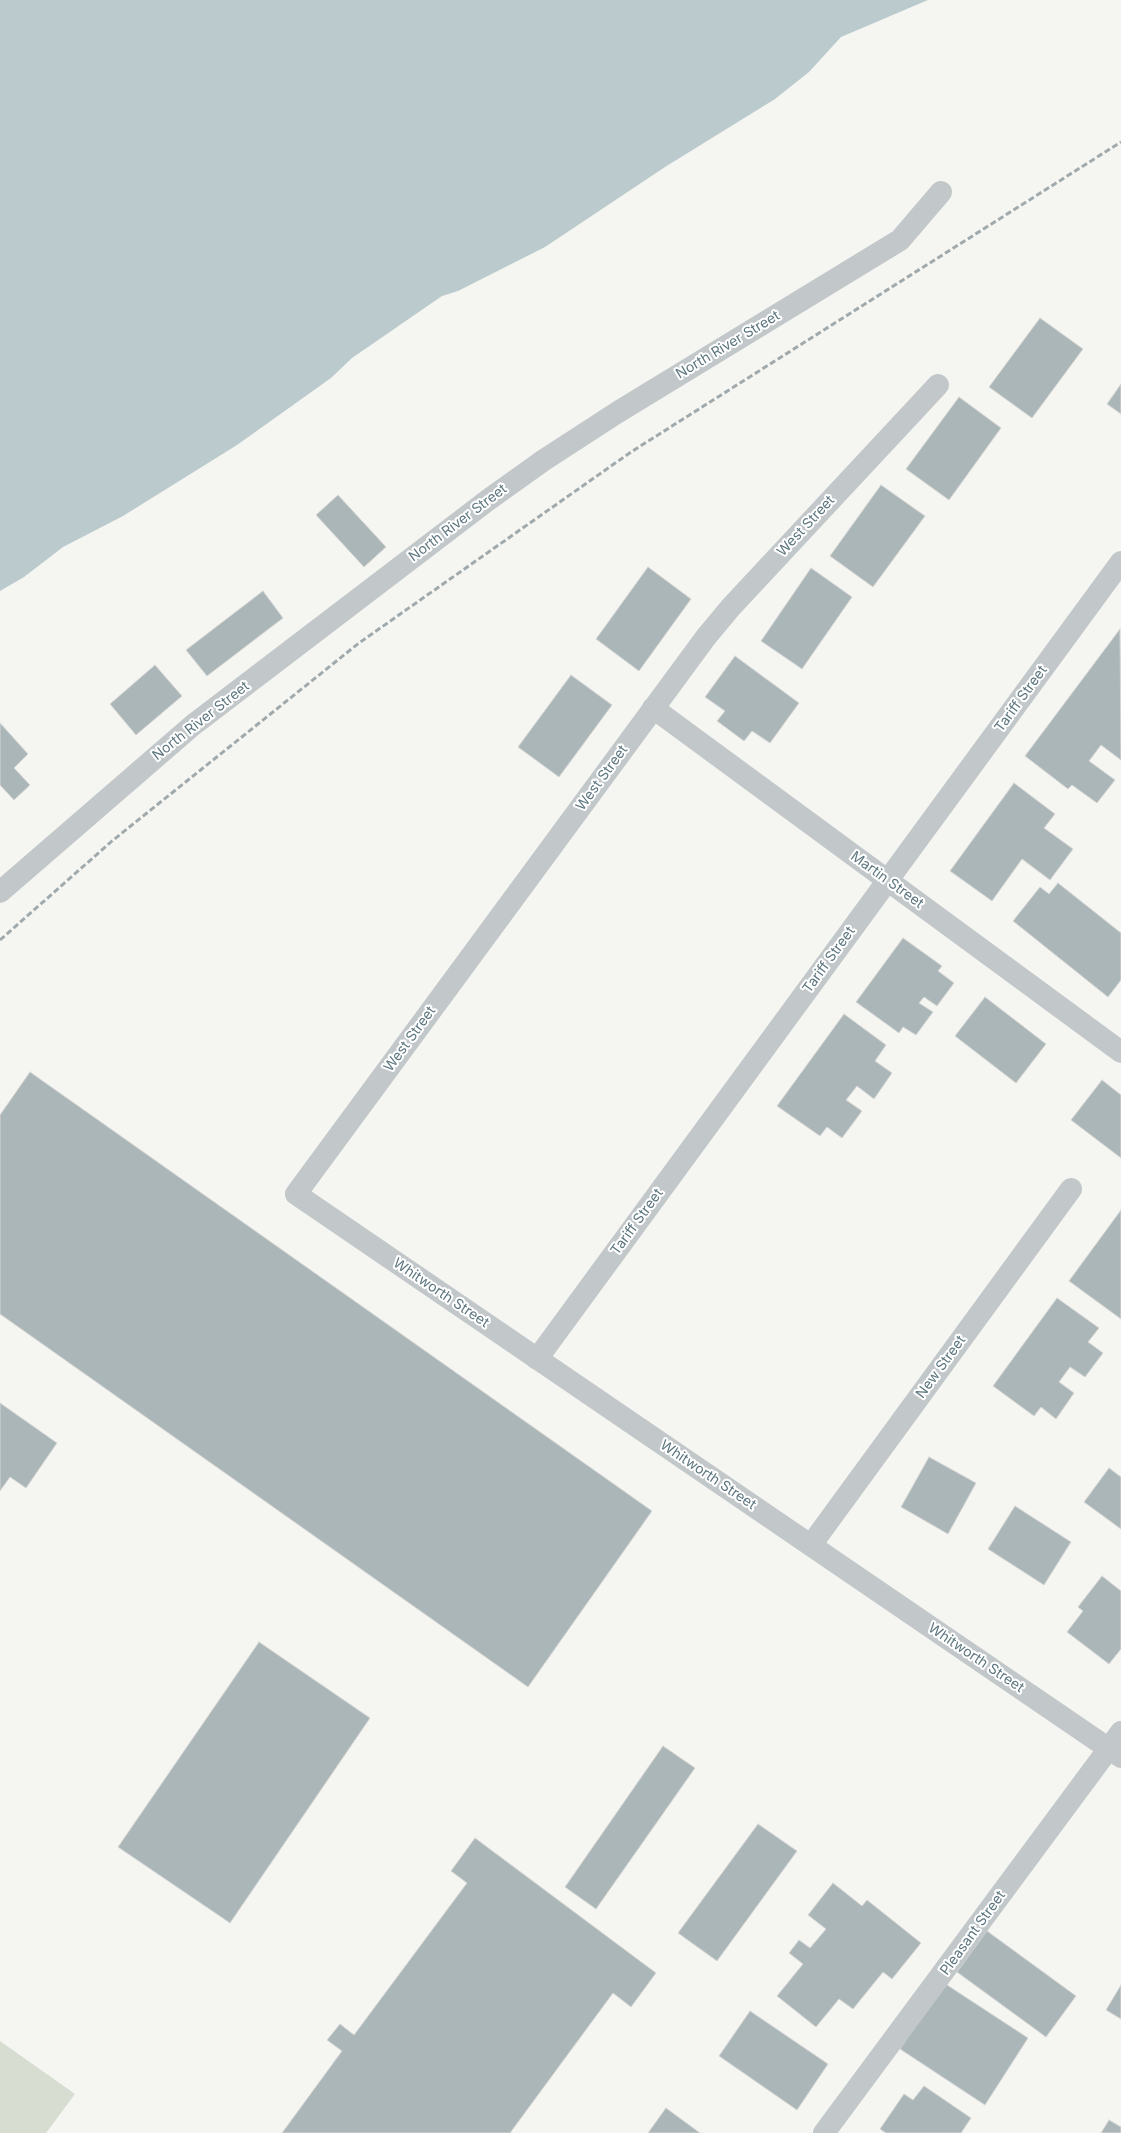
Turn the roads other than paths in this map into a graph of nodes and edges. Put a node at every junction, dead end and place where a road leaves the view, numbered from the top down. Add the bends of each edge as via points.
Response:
1 (941, 192) dead end
2 (938, 385) dead end
3 (1118, 573) edge
4 (653, 708) junction
5 (887, 881) junction
6 (0, 892) edge
7 (1121, 1052) edge
8 (1071, 1189) dead end
9 (296, 1194) joint
10 (537, 1359) junction
11 (811, 1545) junction
12 (1117, 1746) edge
13 (824, 2133) edge

1 - 6 street, North River Street via 900,240 618,412 488,500 194,725
2 - 4 street, West Street via 731,607
3 - 5 street, Tariff Street
4 - 5 street, Martin Street
4 - 9 street, West Street
5 - 7 street, Martin Street
5 - 10 street, Tariff Street
8 - 11 street, New Street
9 - 10 street, Whitworth Street
10 - 11 street, Whitworth Street
11 - 12 street, Whitworth Street
12 - 13 street, Pleasant Street

